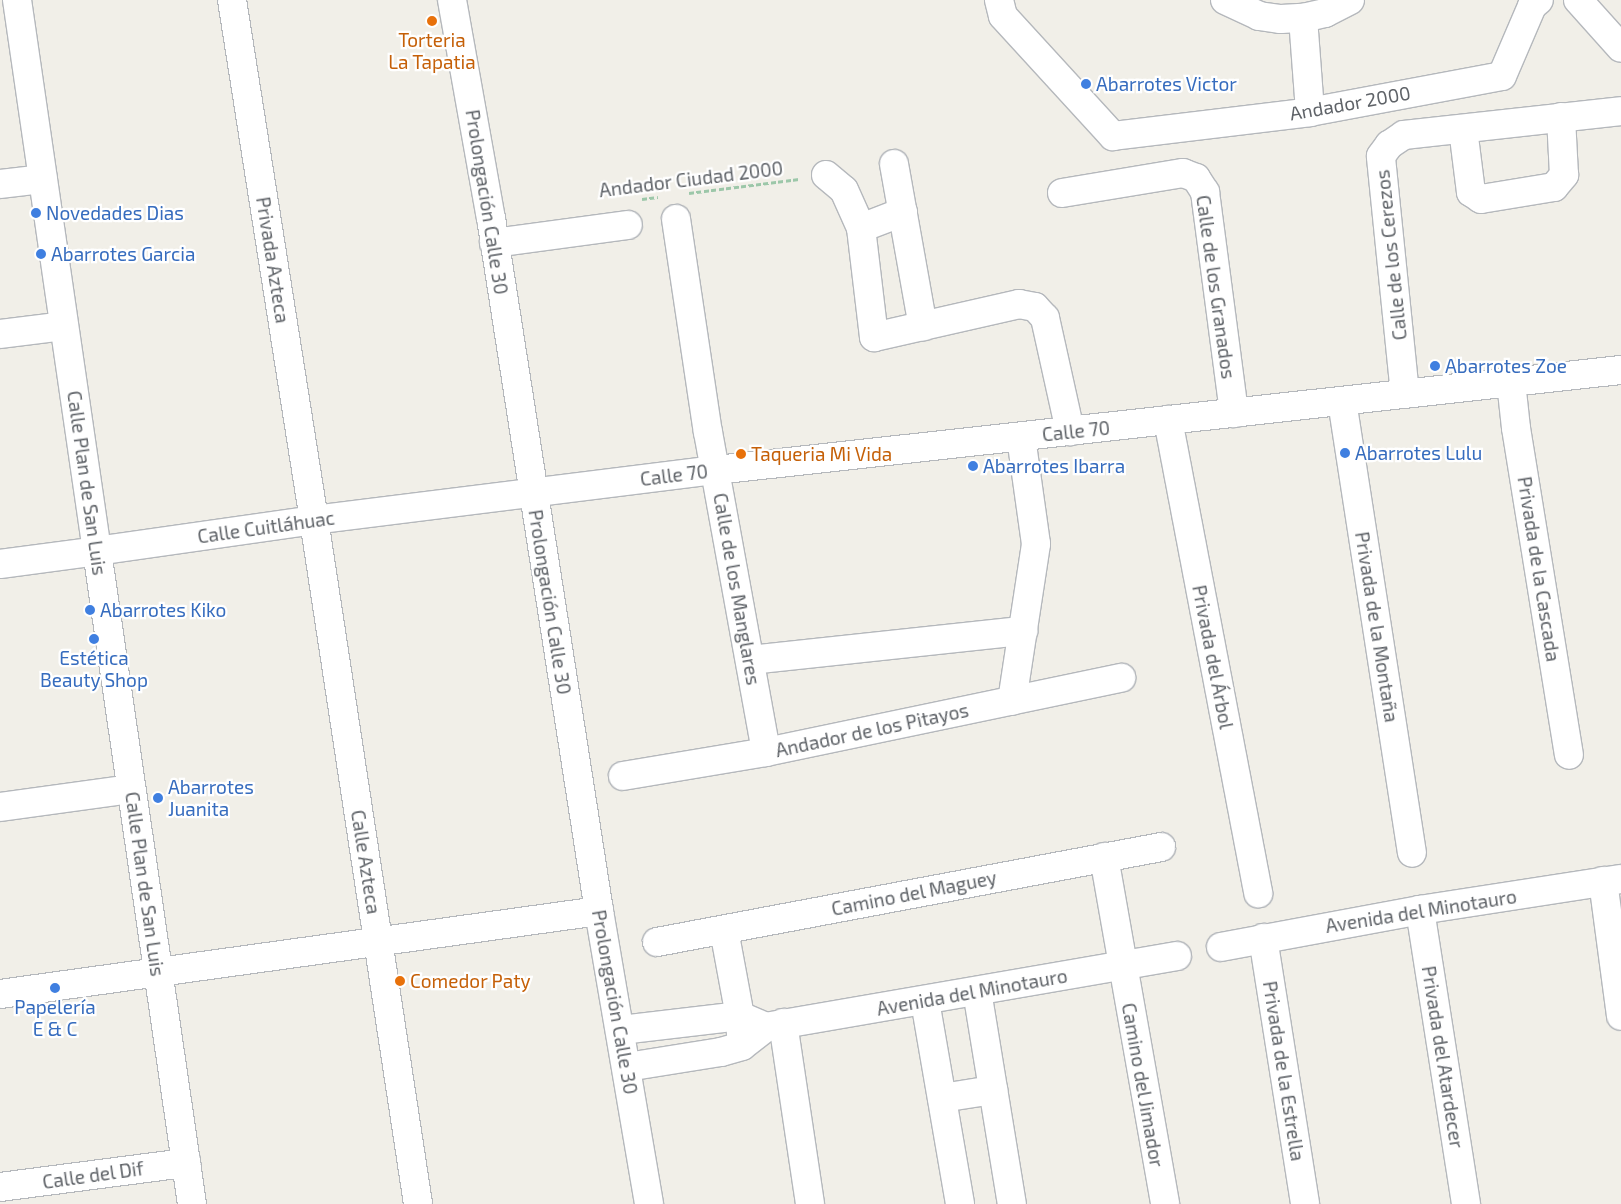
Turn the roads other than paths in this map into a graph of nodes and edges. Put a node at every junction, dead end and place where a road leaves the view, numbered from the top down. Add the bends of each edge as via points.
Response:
1 (17, 0) edge
2 (232, 0) edge
3 (452, 0) edge
4 (999, 0) edge
5 (1225, 0) edge
6 (1350, 0) edge
7 (1538, 0) edge
8 (1578, 0) edge
9 (1303, 18) junction
10 (1621, 48) edge
11 (1621, 111) edge
12 (1310, 112) junction
13 (1560, 117) junction
14 (1463, 129) junction
15 (894, 164) dead end
16 (826, 175) road end
17 (44, 179) junction
18 (0, 184) edge
19 (1062, 193) dead end
20 (672, 207) road end
21 (902, 212) junction
22 (628, 225) dead end
23 (861, 228) junction
24 (494, 243) junction
25 (64, 326) junction
26 (923, 326) junction
27 (0, 334) edge
28 (1621, 370) edge
29 (1511, 382) junction
30 (1405, 394) junction
31 (1342, 401) junction
32 (1234, 413) junction
33 (1168, 420) junction
34 (1070, 432) junction
35 (1021, 437) junction
36 (716, 470) junction
37 (532, 493) junction
38 (314, 520) junction
39 (97, 551) junction
40 (0, 564) edge
41 (1023, 631) junction
42 (750, 660) junction
43 (1121, 678) dead end
44 (1012, 701) junction
45 (766, 752) junction
46 (1569, 755) dead end
47 (623, 776) dead end
48 (132, 789) junction
49 (0, 807) edge
50 (1162, 847) dead end
51 (1412, 853) dead end
52 (1104, 856) junction
53 (1612, 880) edge
54 (1258, 894) dead end
55 (1420, 910) junction
56 (599, 912) junction
57 (724, 930) junction
58 (1263, 938) junction
59 (378, 942) junction
60 (657, 942) dead end
61 (1221, 947) dead end
62 (1177, 956) dead end
63 (1122, 966) junction
64 (158, 973) junction
65 (977, 991) junction
66 (0, 994) edge
67 (925, 1001) junction
68 (740, 1016) junction
69 (1621, 1016) edge
70 (774, 1025) junction
71 (621, 1030) junction
72 (742, 1046) junction
73 (627, 1067) junction
74 (993, 1090) junction
75 (942, 1098) junction
76 (186, 1163) junction
77 (0, 1188) edge
78 (192, 1204) edge
79 (418, 1204) edge
80 (649, 1204) edge
81 (810, 1204) edge
82 (960, 1204) edge
83 (1012, 1204) edge
84 (1165, 1204) edge
85 (1305, 1204) edge
86 (1466, 1204) edge

1 - 17 street, Calle Plan de San Luis
2 - 38 street, Privada Azteca
3 - 24 street, Prolongación Calle 30
4 - 12 street, Andador 2000 via 1003,16 1113,136
5 - 9 street via 1259,16
6 - 9 street via 1325,13
7 - 12 street, Andador 2000 via 1532,6 1502,76
8 - 10 street
9 - 12 street
11 - 13 street, Calle de los Cerezos
13 - 14 street, Calle de los Cerezos
13 - 14 street via 1564,175 1554,187 1481,199 1471,192
14 - 30 street, Calle de los Cerezos via 1404,135 1380,156
15 - 21 street
16 - 23 street via 844,190
17 - 18 street
17 - 25 street, Calle Plan de San Luis
19 - 32 street, Calle de los Granados via 1183,173 1196,178 1205,192
20 - 36 street, Calle de los Manglares
21 - 23 street
21 - 26 street
22 - 24 street
23 - 26 street via 874,337
24 - 37 street, Prolongación Calle 30
25 - 27 street
25 - 39 street, Calle Plan de San Luis
26 - 34 street via 1019,304 1035,307 1045,318
28 - 29 street, Calle 70
29 - 30 street, Calle 70
29 - 46 street, Privada de la Cascada via 1517,437
30 - 31 street, Calle 70
31 - 32 street, Calle 70
31 - 51 street, Privada de la Montaña
32 - 33 street, Calle 70
33 - 34 street, Calle 70
33 - 54 street, Privada del Árbol
34 - 35 street, Calle 70
35 - 36 street, Calle 70
35 - 41 street via 1036,544
36 - 37 street, Calle 70
36 - 42 street, Calle de los Manglares
37 - 38 street, Calle Cuitláhuac
37 - 56 street, Prolongación Calle 30
38 - 39 street, Calle Cuitláhuac
38 - 59 street, Calle Azteca
39 - 40 street, Calle Cuitláhuac
39 - 48 street, Calle Plan de San Luis
41 - 42 street
41 - 44 street
42 - 45 street, Calle de los Manglares
43 - 44 street, Andador de los Pitayos
44 - 45 street, Andador de los Pitayos
45 - 47 street, Andador de los Pitayos
48 - 49 street
48 - 64 street, Calle Plan de San Luis
50 - 52 street, Camino del Maguey
52 - 57 street, Camino del Maguey
52 - 63 street, Camino del Jimador
53 - 55 street, Avenida del Minotauro
53 - 69 street
55 - 58 street, Avenida del Minotauro
55 - 86 street, Privada del Atardecer
56 - 59 street
56 - 71 street, Prolongación Calle 30
57 - 60 street, Camino del Maguey
57 - 68 street
58 - 61 street, Avenida del Minotauro
58 - 85 street, Privada de la Estrella
59 - 64 street
59 - 79 street, Calle Azteca
62 - 63 street, Avenida del Minotauro
63 - 65 street, Avenida del Minotauro
63 - 84 street, Camino del Jimador
64 - 66 street
64 - 76 street, Calle Plan de San Luis
65 - 67 street, Avenida del Minotauro
65 - 74 street
67 - 70 street, Avenida del Minotauro
67 - 75 street
68 - 70 street, Avenida del Minotauro
68 - 71 street, Avenida del Minotauro
68 - 72 street
70 - 72 street
70 - 81 street
71 - 73 street, Prolongación Calle 30
72 - 73 street
73 - 80 street, Prolongación Calle 30
74 - 75 street
74 - 83 street
75 - 82 street
76 - 77 street, Calle del Dif
76 - 78 street, Calle Plan de San Luis

